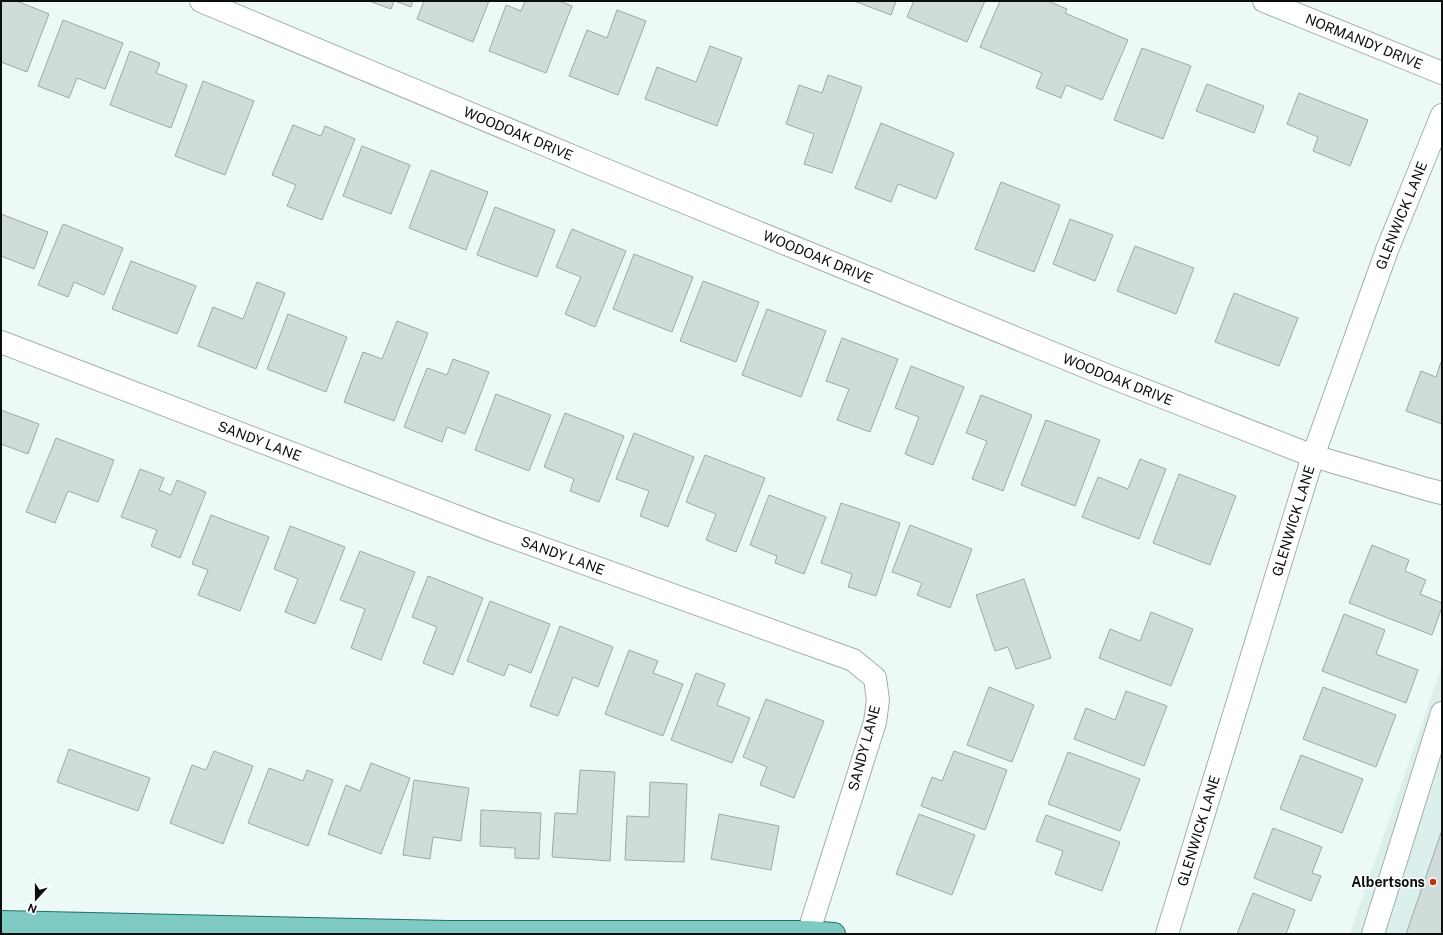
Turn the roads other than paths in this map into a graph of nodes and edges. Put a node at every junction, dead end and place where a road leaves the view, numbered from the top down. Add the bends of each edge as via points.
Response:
1 (201, 1) edge
2 (1264, 1) edge
3 (1442, 73) edge
4 (1442, 115) edge
5 (1, 342) edge
6 (1313, 456) junction
7 (1442, 492) edge
8 (1442, 713) edge
9 (1, 922) edge
10 (212, 930) edge
11 (448, 933) edge
12 (808, 933) edge
13 (834, 934) edge
14 (1167, 934) edge
15 (1373, 934) edge

1 - 6 street, WOODOAK DRIVE via 1106,375
2 - 3 street, NORMANDY DRIVE
4 - 6 street, GLENWICK LANE via 1387,250
5 - 12 street, SANDY LANE via 492,530 852,660 875,678 878,700 874,722
6 - 7 street, WOODOAK DRIVE via 1426,490
6 - 14 street, GLENWICK LANE
8 - 15 street
9 - 10 main road
10 - 11 main road
11 - 12 main road
12 - 13 main road

